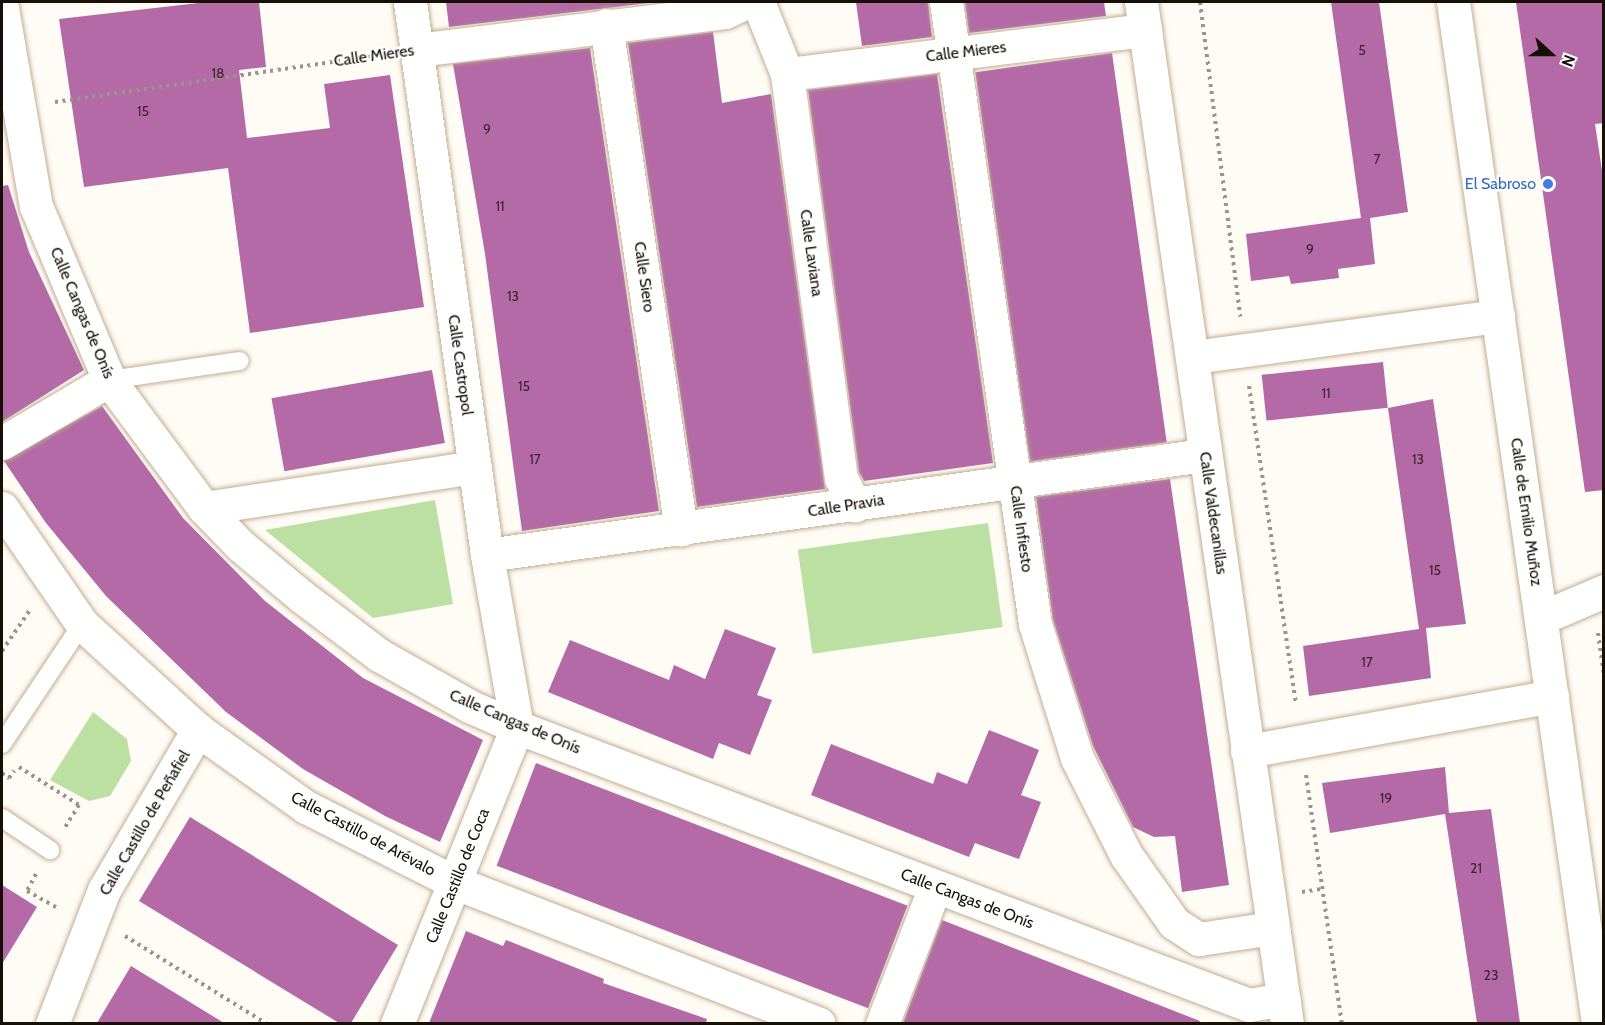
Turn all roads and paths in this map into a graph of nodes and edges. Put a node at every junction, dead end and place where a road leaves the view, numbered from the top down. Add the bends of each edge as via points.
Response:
1 (410, 2) edge
2 (746, 2) edge
3 (758, 2) edge
4 (946, 2) edge
5 (1200, 2) edge
6 (1453, 2) edge
7 (2, 8) edge
8 (1143, 16) edge
9 (606, 25) junction
10 (417, 50) junction
11 (954, 54) junction
12 (787, 74) junction
13 (10, 109) edge
14 (1498, 316) junction
15 (1244, 350) junction
16 (1194, 357) junction
17 (240, 361) dead end
18 (109, 380) junction
19 (2, 443) edge
20 (1204, 455) junction
21 (475, 467) junction
22 (1014, 481) junction
23 (855, 506) junction
24 (2, 508) edge
25 (204, 508) junction
26 (681, 530) junction
27 (487, 555) junction
28 (1604, 591) edge
29 (26, 600) dead end
30 (1540, 618) junction
31 (82, 624) junction
32 (1604, 630) edge
33 (2, 651) edge
34 (1604, 675) edge
35 (1552, 696) junction
36 (517, 727) junction
37 (198, 730) junction
38 (1301, 742) junction
39 (2, 744) edge
40 (1247, 751) junction
41 (2, 774) edge
42 (9, 778) dead end
43 (2, 818) edge
44 (50, 850) dead end
45 (456, 883) junction
46 (935, 887) junction
47 (94, 916) junction
48 (1273, 928) junction
49 (1285, 1011) edge
50 (51, 1023) edge
51 (267, 1023) edge
52 (397, 1023) edge
53 (819, 1023) edge
54 (882, 1023) edge
55 (1342, 1023) edge
56 (1598, 1023) edge

1 - 10 street, Calle Castropol
2 - 9 street, Calle Mieres via 725,12
3 - 12 street, Calle Laviana
4 - 11 street, Calle Infiesto
5 - 15 path
6 - 14 street, Calle de Emilio Muñoz
7 - 13 street, Calle Cangas de Onís
8 - 11 street, Calle Mieres
8 - 16 street, Calle Valdecanillas
9 - 10 street, Calle Mieres
9 - 26 street, Calle Siero
10 - 13 path, Calle Mieres
10 - 21 street, Calle Castropol
11 - 12 street, Calle Mieres
11 - 22 street, Calle Infiesto
12 - 23 street, Calle Laviana via 841,478
13 - 18 street, Calle Cangas de Onís via 36,206
14 - 15 street
14 - 30 street, Calle de Emilio Muñoz
15 - 16 street
15 - 38 path
16 - 20 street, Calle Valdecanillas
17 - 18 lane
18 - 19 street
18 - 25 street, Calle Cangas de Onís
20 - 22 street, Calle Pravia
20 - 40 street, Calle Valdecanillas
21 - 25 street
21 - 27 street, Calle Castropol
22 - 23 street, Calle Pravia
22 - 48 street, Calle Infiesto via 1035,624 1077,758 1125,855 1174,923 1199,939
23 - 26 street, Calle Pravia
24 - 31 street, Calle Castillo de Arévalo
25 - 36 street, Calle Cangas de Onís via 241,546 379,654 469,706
26 - 27 street, Calle Pravia
27 - 36 street, Calle Castropol
28 - 30 street
29 - 33 path via 32,608
30 - 35 street, Calle de Emilio Muñoz
31 - 37 street, Calle Castillo de Arévalo
31 - 39 lane
32 - 34 path via 1598,633
35 - 38 street
35 - 56 street, Calle de Emilio Muñoz
36 - 45 street, Calle Castillo de Coca
36 - 46 street, Calle Cangas de Onís
37 - 45 street, Calle Castillo de Arévalo via 306,807
37 - 47 street, Calle Castillo de Peñafiel via 104,890
38 - 40 street
38 - 55 path
40 - 48 street, Calle Valdecanillas
41 - 42 path
43 - 44 lane
45 - 52 street, Calle Castillo de Coca
45 - 53 street, Calle Castillo de Arévalo
46 - 49 street, Calle Cangas de Onís via 1248,1005
46 - 54 street
47 - 50 street, Calle Castillo de Peñafiel
47 - 51 path, Calle Castillo de Peñafiel
48 - 49 street, Calle Valdecanillas

